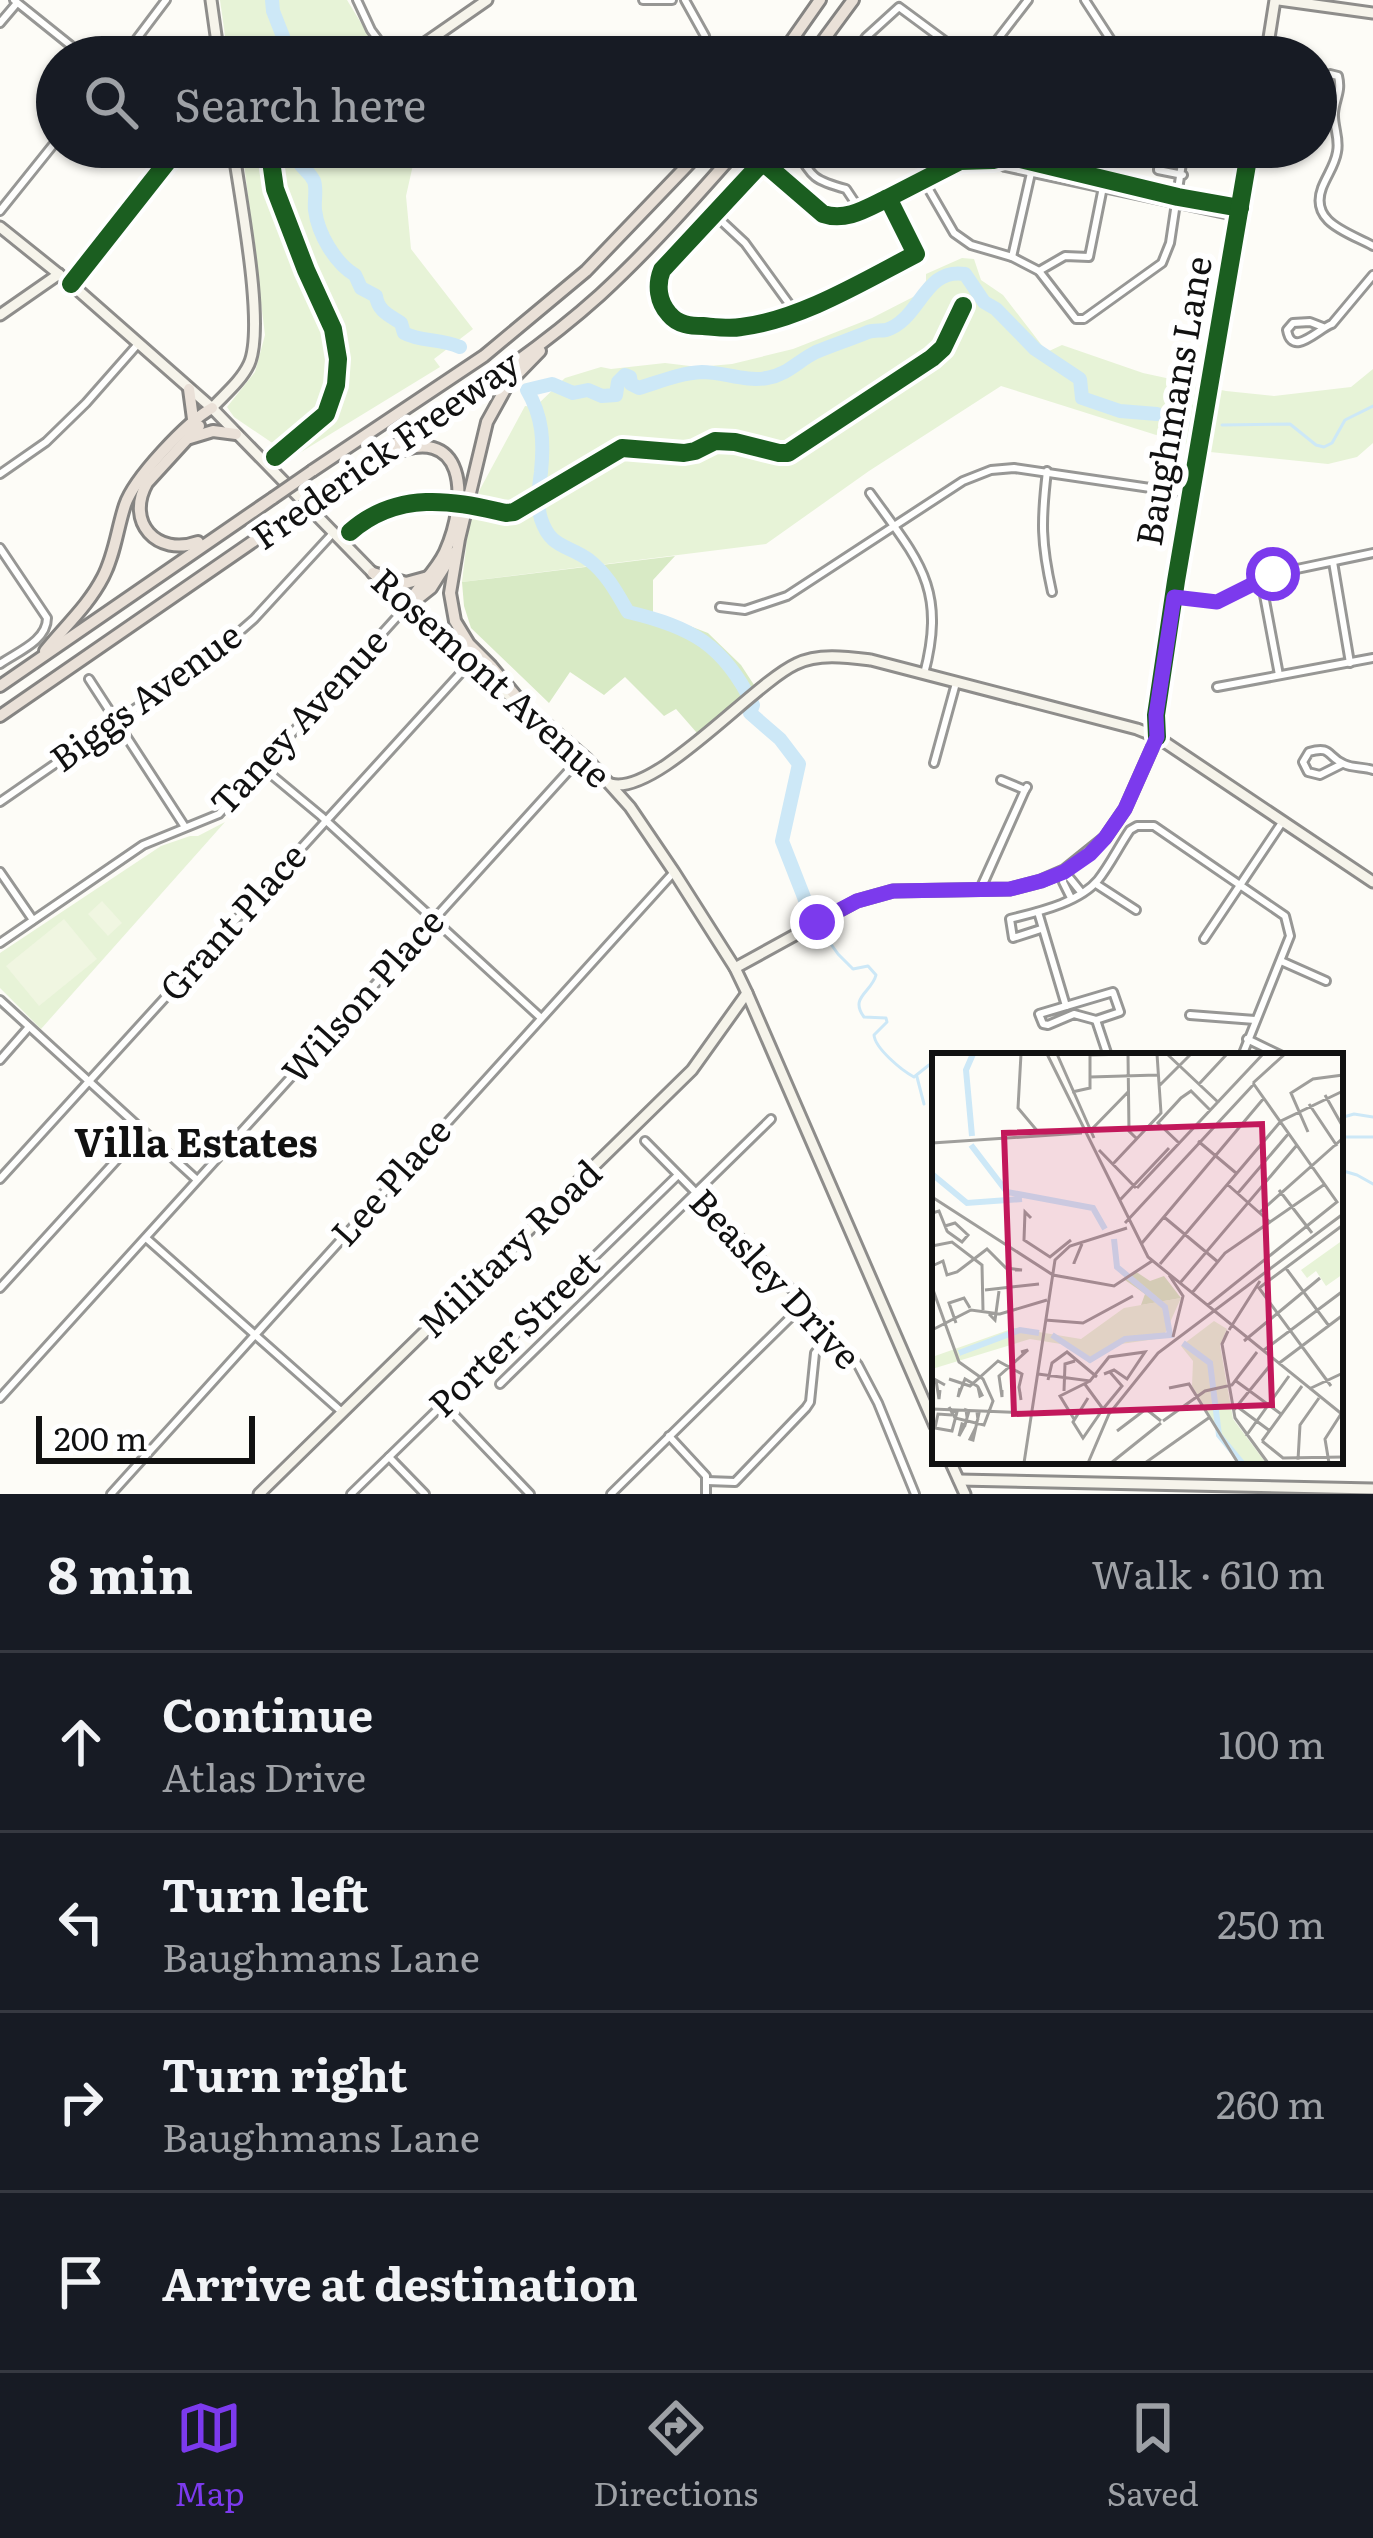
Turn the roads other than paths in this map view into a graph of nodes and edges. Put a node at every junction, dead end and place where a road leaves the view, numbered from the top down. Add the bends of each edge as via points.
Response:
1 (166, 0) edge
2 (211, 0) edge
3 (357, 0) edge
4 (487, 0) edge
5 (644, 0) edge
6 (672, 0) edge
7 (685, 0) edge
8 (820, 0) edge
9 (853, 0) edge
10 (1028, 0) edge
11 (1085, 0) edge
12 (1277, 0) edge
13 (16, 1) edge
14 (900, 4) edge
15 (1373, 13) edge
16 (0, 23) edge
17 (59, 36) edge
18 (139, 36) edge
19 (216, 36) edge
20 (376, 36) edge
21 (435, 36) edge
22 (705, 36) edge
23 (795, 36) edge
24 (826, 36) edge
25 (867, 36) edge
26 (939, 36) edge
27 (1000, 36) edge
28 (1108, 36) edge
29 (1269, 36) edge
30 (1337, 76) edge
31 (1337, 105) edge
32 (36, 166) edge
33 (162, 168) edge
34 (235, 168) edge
35 (685, 168) edge
36 (721, 168) edge
37 (759, 168) edge
38 (770, 168) edge
39 (807, 168) edge
40 (947, 168) edge
41 (1010, 168) edge
42 (1032, 168) edge
43 (1053, 168) edge
44 (1108, 168) edge
45 (1158, 168) edge
46 (1182, 168) edge
47 (1246, 168) edge
48 (1333, 168) edge
49 (1031, 172) junction
50 (1183, 176) junction
51 (923, 181) junction
52 (1105, 185) junction
53 (888, 198) junction
54 (1177, 201) junction
55 (0, 211) edge
56 (860, 211) junction
57 (1239, 212) junction
58 (715, 214) junction
59 (0, 227) edge
60 (1373, 246) edge
61 (1012, 256) junction
62 (1039, 271) junction
63 (59, 274) junction
64 (1373, 275) edge
65 (71, 284) junction
66 (598, 296) junction
67 (795, 312) junction
68 (0, 315) edge
69 (1323, 327) junction
70 (138, 344) junction
71 (189, 389) junction
72 (212, 408) junction
73 (192, 422) junction
74 (236, 434) junction
75 (187, 439) junction
76 (1046, 471) junction
77 (0, 474) edge
78 (347, 477) junction
79 (870, 493) dead end
80 (1191, 494) junction
81 (895, 527) junction
82 (224, 531) junction
83 (334, 532) junction
84 (459, 539) junction
85 (0, 548) edge
86 (1373, 554) edge
87 (1333, 562) junction
88 (374, 573) junction
89 (431, 575) junction
90 (1261, 579) junction
91 (1052, 592) dead end
92 (1174, 597) junction
93 (406, 607) junction
94 (720, 607) dead end
95 (1373, 658) edge
96 (40, 659) junction
97 (1350, 663) junction
98 (0, 664) edge
99 (467, 665) junction
100 (924, 674) junction
101 (1279, 675) junction
102 (89, 679) dead end
103 (956, 682) junction
104 (0, 686) edge
105 (1217, 687) dead end
106 (525, 707) junction
107 (0, 716) edge
108 (118, 722) junction
109 (1157, 737) junction
110 (583, 755) junction
111 (934, 763) dead end
112 (1342, 764) junction
113 (262, 767) junction
114 (1373, 770) edge
115 (1001, 780) dead end
116 (638, 783) junction
117 (611, 784) junction
118 (0, 802) edge
119 (630, 807) junction
120 (325, 820) junction
121 (1283, 820) junction
122 (185, 827) junction
123 (0, 872) edge
124 (674, 872) junction
125 (1064, 872) junction
126 (1373, 882) edge
127 (1096, 884) junction
128 (1240, 885) junction
129 (982, 886) junction
130 (1081, 892) junction
131 (1071, 898) junction
132 (1136, 910) dead end
133 (1038, 912) junction
134 (433, 919) junction
135 (34, 920) junction
136 (1041, 929) junction
137 (1204, 939) dead end
138 (0, 943) edge
139 (1281, 961) junction
140 (735, 968) junction
141 (1326, 980) dead end
142 (747, 993) junction
143 (0, 1000) edge
144 (1066, 1006) junction
145 (1074, 1014) junction
146 (1190, 1015) dead end
147 (540, 1017) junction
148 (1096, 1020) junction
149 (1255, 1020) junction
150 (29, 1027) junction
151 (1247, 1040) junction
152 (1107, 1053) edge
153 (1243, 1053) edge
154 (1275, 1053) edge
155 (0, 1060) edge
156 (90, 1080) junction
157 (771, 1118) dead end
158 (143, 1131) junction
159 (645, 1142) dead end
160 (678, 1175) junction
161 (0, 1179) edge
162 (197, 1180) junction
163 (697, 1194) junction
164 (146, 1238) junction
165 (0, 1288) edge
166 (805, 1304) junction
167 (254, 1334) junction
168 (831, 1334) junction
169 (500, 1384) dead end
170 (0, 1398) edge
171 (444, 1404) junction
172 (343, 1413) junction
173 (932, 1419) edge
174 (669, 1436) junction
175 (389, 1457) junction
176 (951, 1464) edge
177 (707, 1480) junction
178 (959, 1480) junction
179 (1373, 1489) edge
180 (1185, 1490) edge
181 (912, 1492) edge
182 (110, 1494) edge
183 (259, 1494) edge
184 (351, 1494) edge
185 (424, 1494) edge
186 (530, 1494) edge
187 (611, 1494) edge
188 (706, 1494) edge
189 (965, 1494) edge

1 - 18 street
2 - 19 street
3 - 20 street
4 - 21 street
5 - 6 street
7 - 22 street
8 - 23 highway
9 - 24 highway
10 - 27 street
11 - 28 street
12 - 15 street
12 - 29 street
13 - 16 street
13 - 17 street
14 - 25 street
14 - 26 street
30 - 31 street
32 - 55 street
33 - 65 street
34 - 72 street via 256,339 244,372
35 - 82 highway, Frederick Freeway, bridge via 586,271 484,356
36 - 66 highway, Frederick Freeway
37 - 58 street
38 - 56 street via 823,214
39 - 56 street via 846,189
40 - 51 street
41 - 49 street
42 - 49 street
43 - 52 street
44 - 52 street
45 - 50 street
46 - 50 street
47 - 57 street, Baughmans Lane
48 - 60 street via 1322,212
49 - 52 street
49 - 61 street
50 - 54 street
51 - 53 street
51 - 61 street via 960,240
52 - 54 street
52 - 62 street via 1089,257 1065,256
53 - 56 street
53 - 67 street via 916,254
54 - 57 street
54 - 62 street via 1162,262 1084,319 1071,316
57 - 80 street, Baughmans Lane
58 - 67 street
58 - 67 street via 662,270 658,291 671,317 741,328
59 - 63 street, Rosemont Avenue
61 - 62 street
63 - 65 street, Rosemont Avenue
63 - 68 street
64 - 69 street
65 - 70 street, Rosemont Avenue
66 - 78 highway, Frederick Freeway via 503,372
66 - 84 highway via 497,401
69 - 69 street via 1293,322 1288,338 1301,343
70 - 71 street, Rosemont Avenue
70 - 77 street via 46,442
71 - 72 street, Rosemont Avenue
71 - 73 highway
72 - 73 highway
72 - 74 street, Rosemont Avenue
72 - 75 highway
73 - 96 highway via 132,489 104,575
74 - 75 highway
74 - 83 street, Rosemont Avenue
75 - 82 highway via 147,483 141,517 171,546
76 - 80 street
76 - 81 street via 991,470
76 - 91 street via 1042,548
78 - 89 highway via 410,446 445,454 456,471 458,506
78 - 107 highway, Frederick Freeway, bridge
79 - 81 street
80 - 92 street, Baughmans Lane
81 - 94 street via 787,596 745,610
81 - 100 street via 932,599
82 - 96 highway, Frederick Freeway
83 - 88 street, Rosemont Avenue
83 - 108 street, Biggs Avenue via 237,634
84 - 93 highway via 431,588
84 - 106 highway via 450,593 455,621
85 - 98 street via 46,618 46,630
86 - 87 street
87 - 90 street
87 - 97 street
88 - 89 highway via 406,583
88 - 93 street, Rosemont Avenue
89 - 93 highway
90 - 92 street via 1217,602
90 - 101 street
92 - 109 street, Baughmans Lane
93 - 99 street, Rosemont Avenue
93 - 113 street, Taney Avenue
95 - 97 street
96 - 104 highway, Frederick Freeway
97 - 101 street
99 - 106 street, Rosemont Avenue
99 - 120 street, Grant Place
100 - 103 street
100 - 116 street via 871,660 800,662
101 - 105 street
102 - 108 street
103 - 109 street
103 - 111 street
106 - 110 street, Rosemont Avenue
108 - 118 street, Biggs Avenue
108 - 122 street
109 - 121 street
109 - 125 street, Baughmans Lane via 1125,809 1090,854
110 - 117 street, Rosemont Avenue
110 - 134 street, Wilson Place
112 - 112 street via 1320,775 1303,762 1318,749
112 - 114 street
113 - 120 street
113 - 122 street, Taney Avenue via 219,814
115 - 129 street via 1026,788
116 - 117 street
116 - 119 street
117 - 119 street, Rosemont Avenue
119 - 124 street, Rosemont Avenue
120 - 134 street
120 - 156 street, Grant Place
121 - 126 street
121 - 128 street
122 - 135 street, Taney Avenue via 143,845
123 - 135 street
124 - 140 street, Rosemont Avenue
124 - 147 street, Lee Place
125 - 129 street, Baughmans Lane via 1010,889
125 - 130 street
125 - 131 street
127 - 128 street via 1130,830 1144,824
127 - 130 street
127 - 132 street
128 - 137 street
128 - 139 street via 1289,923
129 - 140 street, Baughmans Lane via 857,901
130 - 131 street
131 - 133 street
133 - 136 street
133 - 136 street via 1008,922 1013,938
134 - 147 street
134 - 162 street, Wilson Place
135 - 138 street, Taney Avenue
136 - 144 street
139 - 141 street
139 - 149 street
140 - 142 street, Rosemont Avenue
142 - 172 street, Military Road via 692,1070
142 - 173 street, Rosemont Avenue
143 - 150 street
144 - 145 street
144 - 145 street via 1040,1014 1043,1024
144 - 148 street via 1113,992 1120,1012
145 - 148 street
146 - 149 street
147 - 167 street, Lee Place
148 - 152 street
149 - 151 street
150 - 155 street
150 - 156 street
151 - 153 street
151 - 154 street
156 - 158 street
156 - 161 street, Grant Place
157 - 163 street
158 - 162 street
158 - 165 street
159 - 160 street, Beasley Drive
160 - 163 street, Beasley Drive
160 - 171 street, Porter Street
162 - 164 street, Wilson Place
163 - 166 street, Beasley Drive
163 - 169 street
164 - 167 street
164 - 170 street, Wilson Place
166 - 168 street, Beasley Drive
166 - 174 street
167 - 172 street
167 - 182 street, Lee Place
168 - 177 street via 815,1353 806,1408 735,1482
168 - 181 street, Beasley Drive via 870,1386
171 - 175 street, Porter Street
171 - 186 street
172 - 183 street, Military Road
174 - 177 street
174 - 187 street
175 - 184 street, Porter Street
175 - 185 street
176 - 178 street
177 - 188 street
178 - 180 street
178 - 189 street
179 - 180 street

